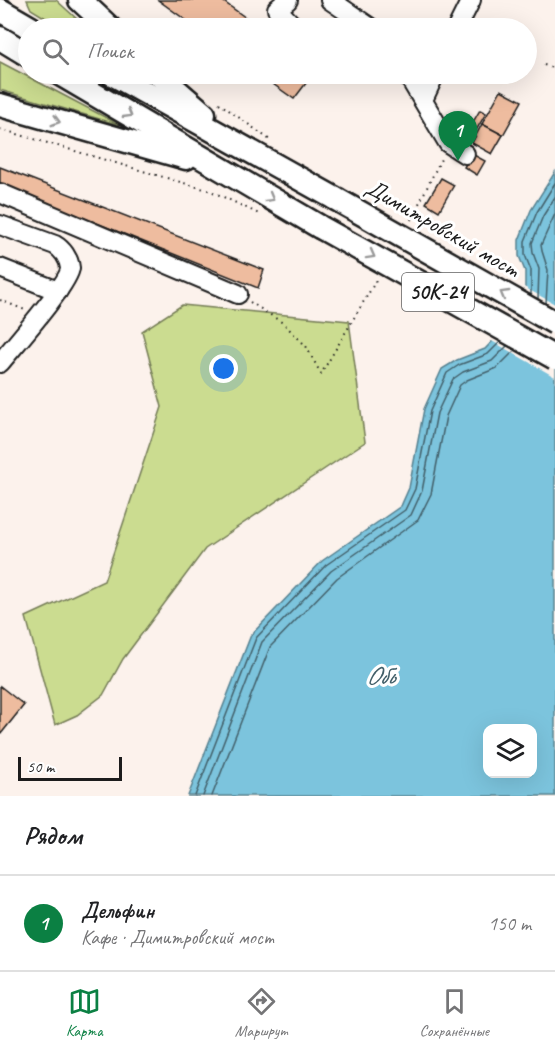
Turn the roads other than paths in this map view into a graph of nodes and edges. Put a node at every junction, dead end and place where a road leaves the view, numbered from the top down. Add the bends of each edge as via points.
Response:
1 (80, 0) edge
2 (330, 0) edge
3 (471, 0) edge
4 (276, 3) edge
5 (0, 10) edge
6 (99, 18) edge
7 (287, 18) edge
8 (356, 18) edge
9 (462, 18) edge
10 (18, 20) edge
11 (0, 38) edge
12 (18, 49) edge
13 (77, 84) edge
14 (130, 84) edge
15 (169, 84) edge
16 (413, 84) edge
17 (430, 84) edge
18 (423, 100) junction
19 (0, 105) edge
20 (237, 143) junction
21 (465, 154) dead end
22 (220, 169) junction
23 (0, 193) edge
24 (0, 225) edge
25 (0, 268) edge
26 (58, 291) junction
27 (238, 294) road end
28 (555, 323) edge
29 (555, 358) edge
30 (0, 363) edge

1 - 6 main road
2 - 8 lane
3 - 9 lane
4 - 7 lane
5 - 10 main road
11 - 12 main road
13 -> 22 main road
14 - 20 main road
15 - 20 main road
16 - 18 lane
17 - 18 lane
18 - 21 lane via 448,143
19 -> 22 main road
28 -> 20 main road, Димитровский мост / 50К-24, bridge
22 -> 29 main road, 50К-24, bridge
23 - 27 lane
24 - 26 lane via 60,248 70,268
25 - 26 lane
26 - 30 lane

